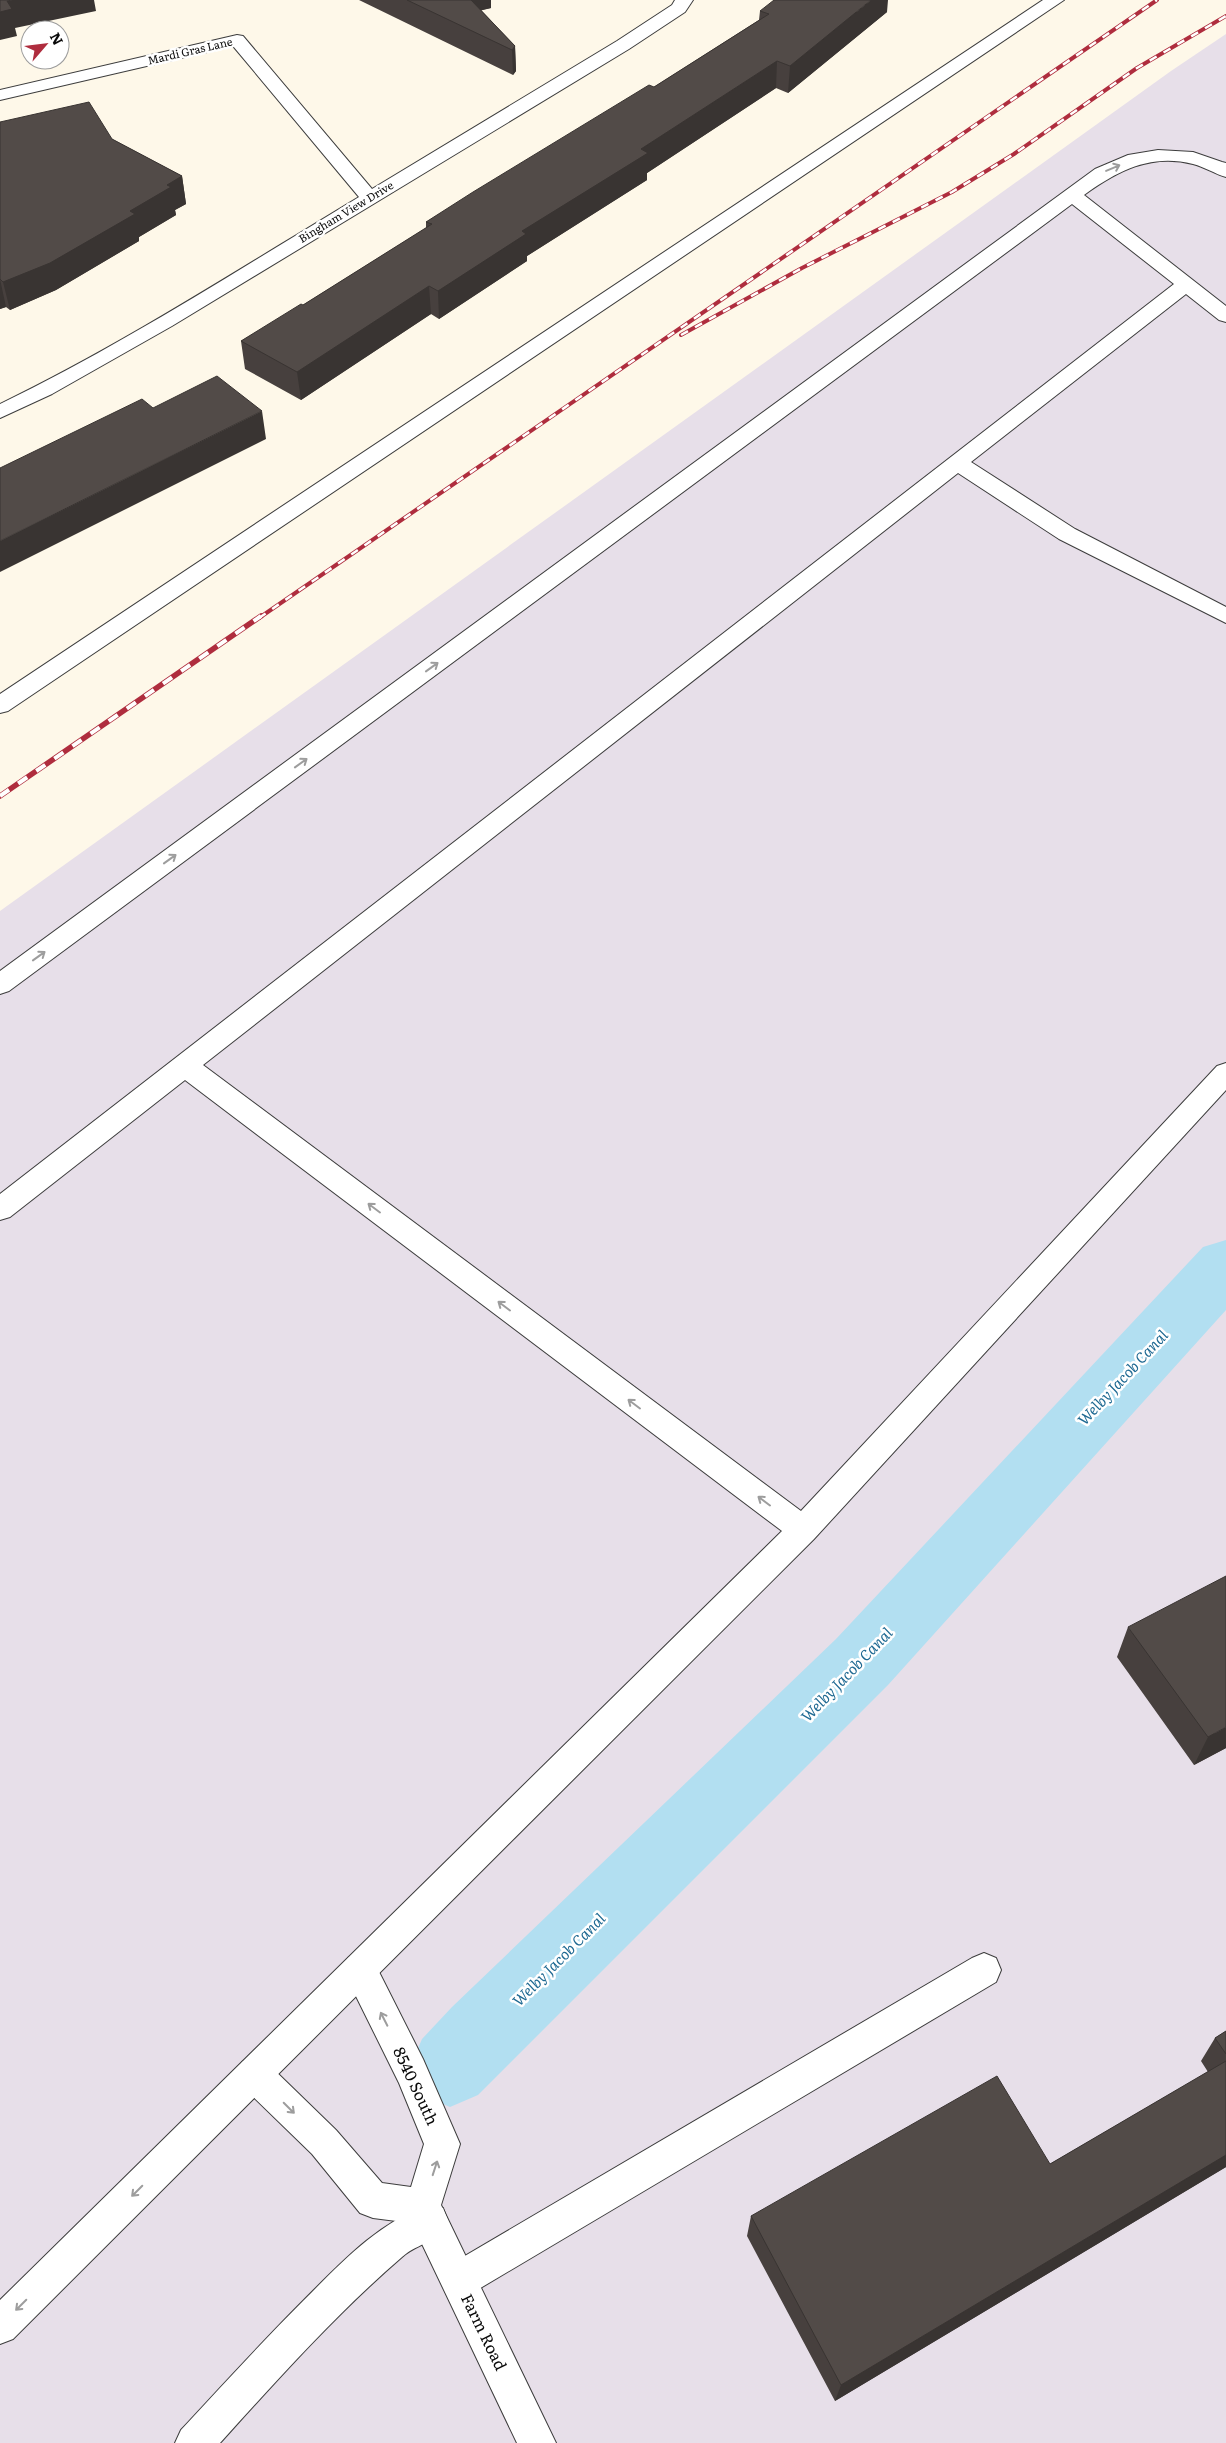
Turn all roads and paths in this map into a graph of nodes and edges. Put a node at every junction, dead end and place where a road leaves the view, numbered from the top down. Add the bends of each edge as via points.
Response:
1 (684, 0) edge
2 (1055, 0) edge
3 (0, 95) edge
4 (1226, 171) edge
5 (1074, 196) junction
6 (370, 198) junction
7 (1186, 284) junction
8 (1226, 316) edge
9 (0, 412) edge
10 (958, 463) junction
11 (1226, 616) edge
12 (0, 705) edge
13 (0, 984) edge
14 (184, 1066) junction
15 (1226, 1072) edge
16 (0, 1210) edge
17 (803, 1530) junction
18 (360, 1970) junction
19 (984, 1970) dead end
20 (254, 2074) junction
21 (426, 2213) junction
22 (459, 2280) junction
23 (0, 2326) edge
24 (194, 2443) edge
25 (537, 2443) edge

1 - 6 street, Bingham View Drive via 678,8 623,45
2 - 12 street
3 - 6 street, Mardi Gras Lane via 237,40
5 -> 4 street via 1102,173 1135,159 1169,154 1202,159
5 - 7 street
13 -> 5 street
6 - 9 street, Bingham View Drive via 165,322
7 - 8 street
7 - 10 street
10 - 11 street via 1067,534
10 - 14 street
14 - 16 street
17 -> 14 street
15 - 17 street
17 - 18 street
18 - 20 street
21 -> 18 street, 8540 South via 442,2144 411,2071
19 - 22 street
20 -> 21 street via 324,2142 373,2200
20 -> 23 street
21 - 22 street, Farm Road
21 - 24 street via 363,2267
22 - 25 street, Farm Road

